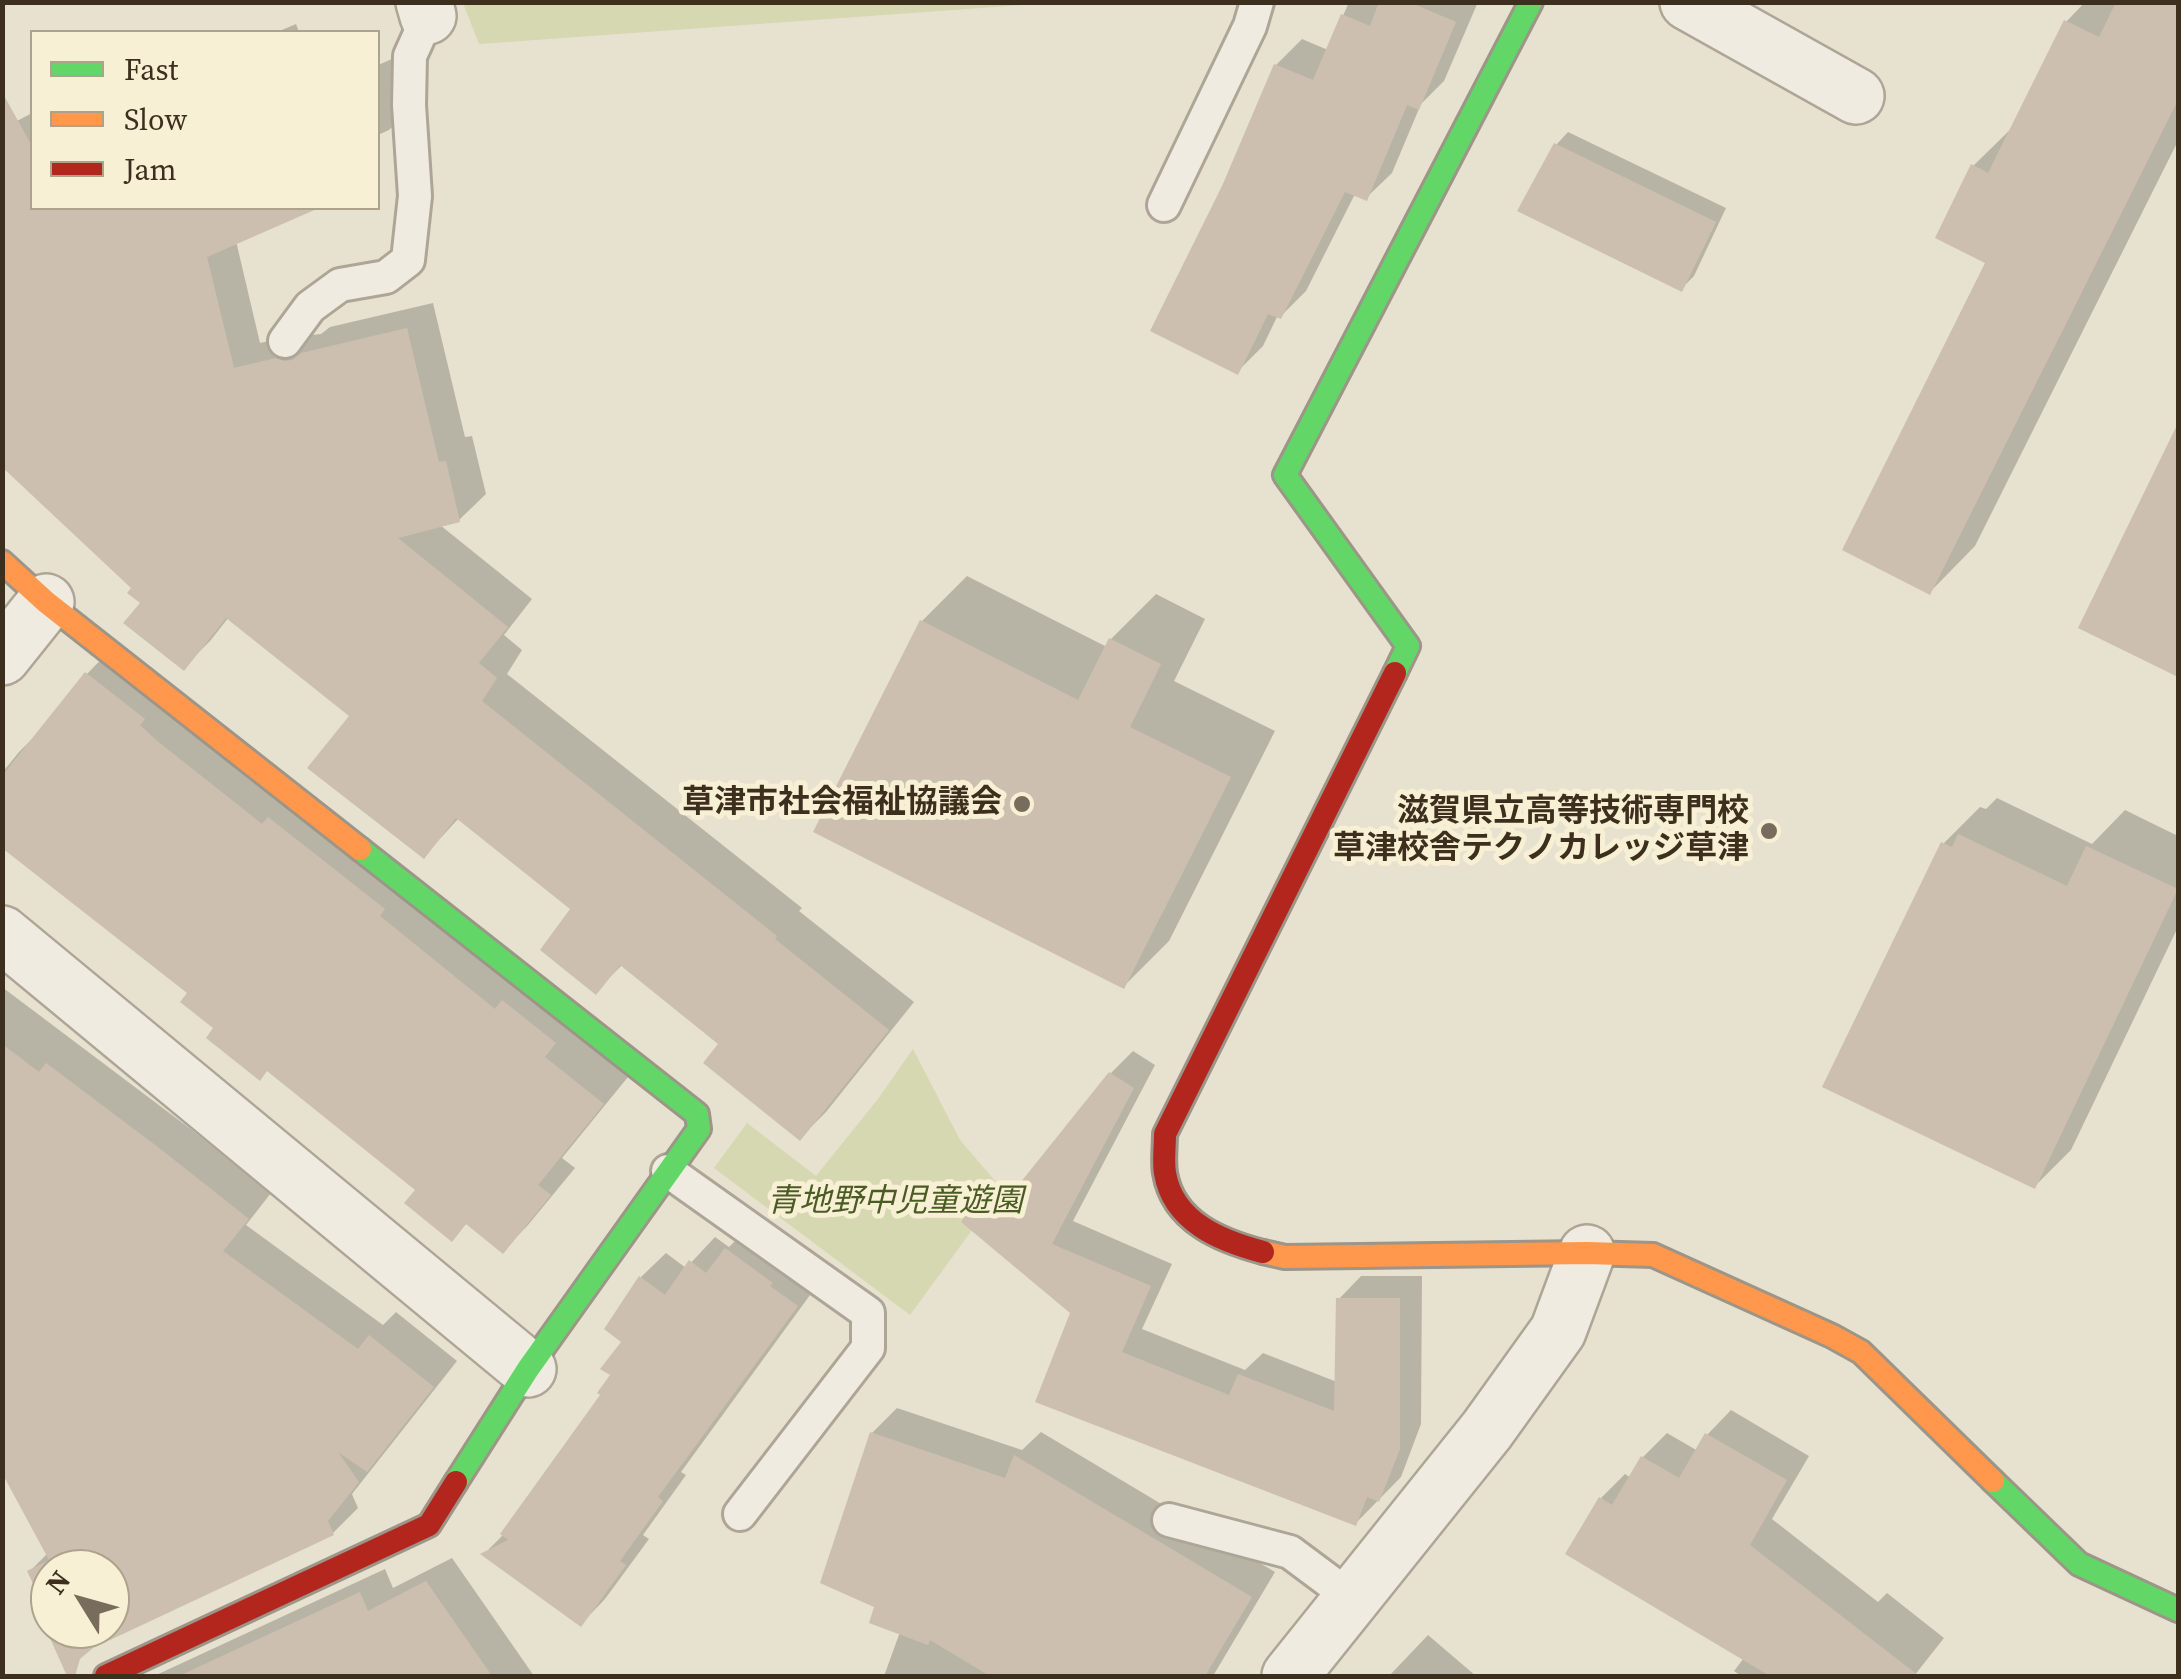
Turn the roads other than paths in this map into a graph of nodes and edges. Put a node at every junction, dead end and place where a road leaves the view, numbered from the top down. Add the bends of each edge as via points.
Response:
1 (1257, 2) edge
2 (1531, 2) edge
3 (1688, 2) edge
4 (426, 9) edge
5 (1856, 96) dead end
6 (1164, 205) dead end
7 (285, 341) dead end
8 (2, 562) edge
9 (46, 602) junction
10 (2, 657) edge
11 (2, 934) edge
12 (668, 1171) junction
13 (1587, 1254) junction
14 (528, 1369) junction
15 (740, 1514) dead end
16 (1168, 1520) dead end
17 (1353, 1600) junction
18 (2178, 1610) edge
19 (106, 1676) edge
20 (1290, 1676) edge

1 - 6 lane
2 - 13 street via 1285,475 1408,646 1165,1134 1165,1176 1176,1203 1196,1224 1250,1250 1285,1257
3 - 5 street
4 - 7 lane via 410,56 415,196 408,260 386,277 340,285 310,306
8 - 9 street
9 - 10 street
9 - 12 street via 697,1114 700,1129
11 - 14 street
12 - 14 street
12 - 15 lane via 868,1313 868,1348
13 - 17 street via 1558,1332
13 - 18 street via 1653,1256 1860,1352 2079,1564
14 - 19 street via 429,1525
16 - 17 lane via 1290,1552
17 - 20 street

